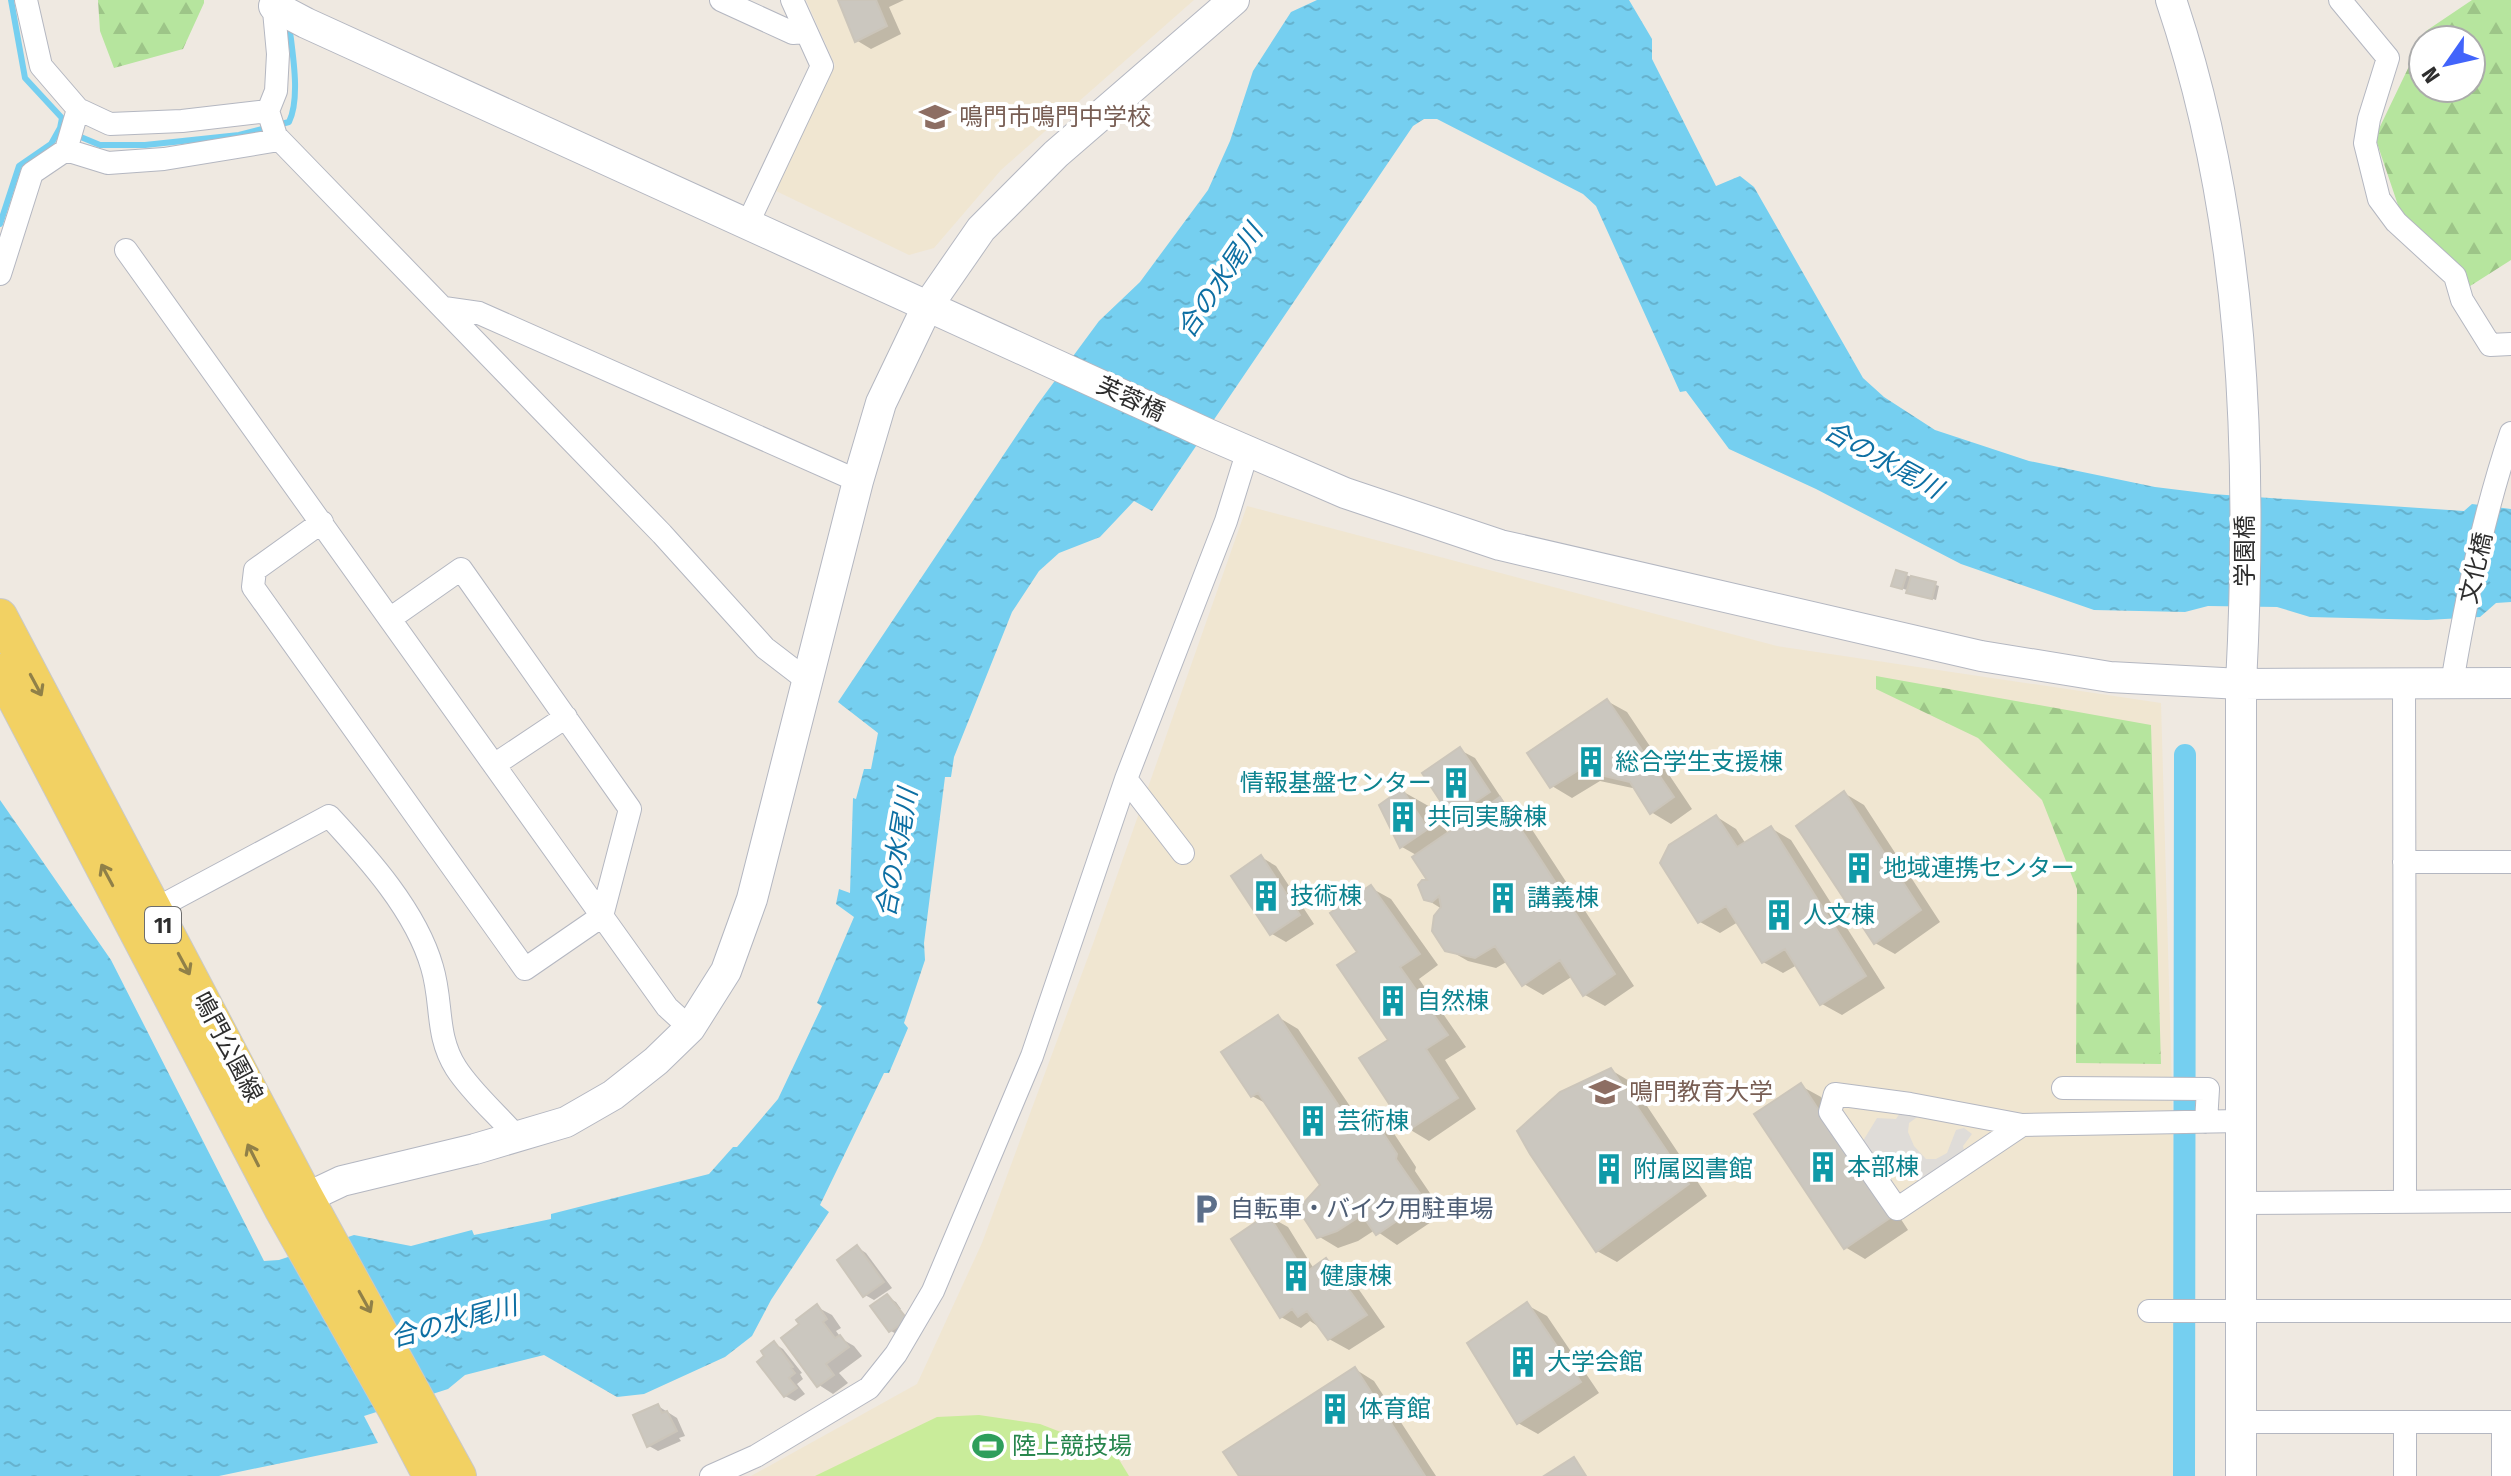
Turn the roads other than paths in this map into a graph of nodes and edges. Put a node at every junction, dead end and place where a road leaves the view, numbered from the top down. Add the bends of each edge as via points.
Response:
1 (26, 0) edge
2 (721, 0) edge
3 (792, 0) edge
4 (1234, 0) edge
5 (2171, 0) edge
6 (2340, 0) edge
7 (289, 10) edge
8 (806, 32) junction
9 (76, 114) junction
10 (274, 126) junction
11 (67, 146) junction
12 (747, 225) junction
13 (126, 250) dead end
14 (0, 274) edge
15 (927, 307) junction
16 (444, 308) junction
17 (2511, 344) edge
18 (2511, 433) edge
19 (1248, 450) junction
20 (858, 481) junction
21 (322, 522) junction
22 (0, 616) edge
23 (391, 618) junction
24 (0, 671) edge
25 (808, 681) junction
26 (2404, 683) junction
27 (2452, 683) junction
28 (2511, 683) edge
29 (2241, 684) junction
30 (566, 717) junction
31 (494, 765) junction
32 (1126, 779) junction
33 (1183, 853) dead end
34 (2404, 862) junction
35 (2511, 862) edge
36 (144, 915) junction
37 (602, 916) junction
38 (690, 1028) junction
39 (2063, 1088) dead end
40 (2240, 1121) junction
41 (2203, 1122) junction
42 (2022, 1125) junction
43 (517, 1137) junction
44 (2405, 1201) junction
45 (2511, 1201) edge
46 (2240, 1203) junction
47 (294, 1204) junction
48 (2156, 1311) dead end
49 (2511, 1311) edge
50 (2226, 1312) junction
51 (411, 1412) junction
52 (2240, 1422) junction
53 (2405, 1422) junction
54 (2507, 1422) edge
55 (430, 1476) edge
56 (459, 1476) edge
57 (711, 1476) edge
58 (2241, 1476) edge
59 (2405, 1476) edge
60 (2503, 1476) edge

1 - 9 street via 41,66
2 - 8 street via 793,33
3 - 8 street
4 - 15 street via 1056,154 981,229
5 - 29 street, 学園橋 via 2209,135 2229,245 2245,488
6 - 17 street via 2388,58 2365,143 2379,199 2396,222 2455,276 2462,300 2490,345
7 - 10 street via 278,54
7 - 12 street, 芙蓉橋
8 - 12 street via 822,66
9 - 10 street via 110,124
9 - 11 street
10 - 11 street via 164,159 108,163
10 - 16 street
11 - 14 street via 32,173
12 - 15 street, 芙蓉橋
13 - 21 street
15 - 19 street, 芙蓉橋
15 - 20 street via 881,403
16 - 20 street via 479,313
16 - 25 street via 765,648
18 - 27 street, 文化橋
19 - 29 street, 芙蓉橋 via 1345,493 1500,545 1981,656 2110,677
19 - 32 street via 1226,521
20 - 25 street
21 - 23 street
21 - 37 street via 255,570 253,587 525,969
22 -> 36 main road, 鳴門公園線 / 11
23 - 30 street via 461,569
23 - 31 street
36 -> 24 main road, 鳴門公園線 / 11
25 - 38 street via 752,899 726,971
26 - 27 street, 芙蓉橋
26 - 29 street, 芙蓉橋
26 - 34 street
27 - 28 street, 芙蓉橋
29 - 40 street, 学園橋
30 - 31 street
30 - 37 street via 630,809
31 - 37 street
32 - 33 street
32 - 57 street via 1032,1056 933,1291 896,1354 869,1388 756,1456
34 - 35 street
34 - 44 street
36 - 43 street via 329,816 379,871 417,933 432,968 442,1041 457,1069
36 - 47 main road, 鳴門公園線 / 11
37 - 38 street via 667,1007
38 - 43 street via 613,1095 566,1122
39 - 41 street via 2208,1089
40 - 41 street
40 - 46 street, 学園橋
41 - 42 street
42 - 42 street via 1897,1209 1830,1112 1835,1094
43 - 47 street via 342,1181
44 - 45 street
44 - 46 street
46 - 50 street, 学園橋
47 - 51 main road, 鳴門公園線 / 11
48 - 50 street
49 - 50 street
50 - 52 street, 学園橋
51 - 55 main road, 鳴門公園線 / 11
51 - 56 main road, 鳴門公園線 / 11
52 - 53 street
52 - 58 street, 学園橋
53 - 54 street
53 - 59 street
54 - 60 street

